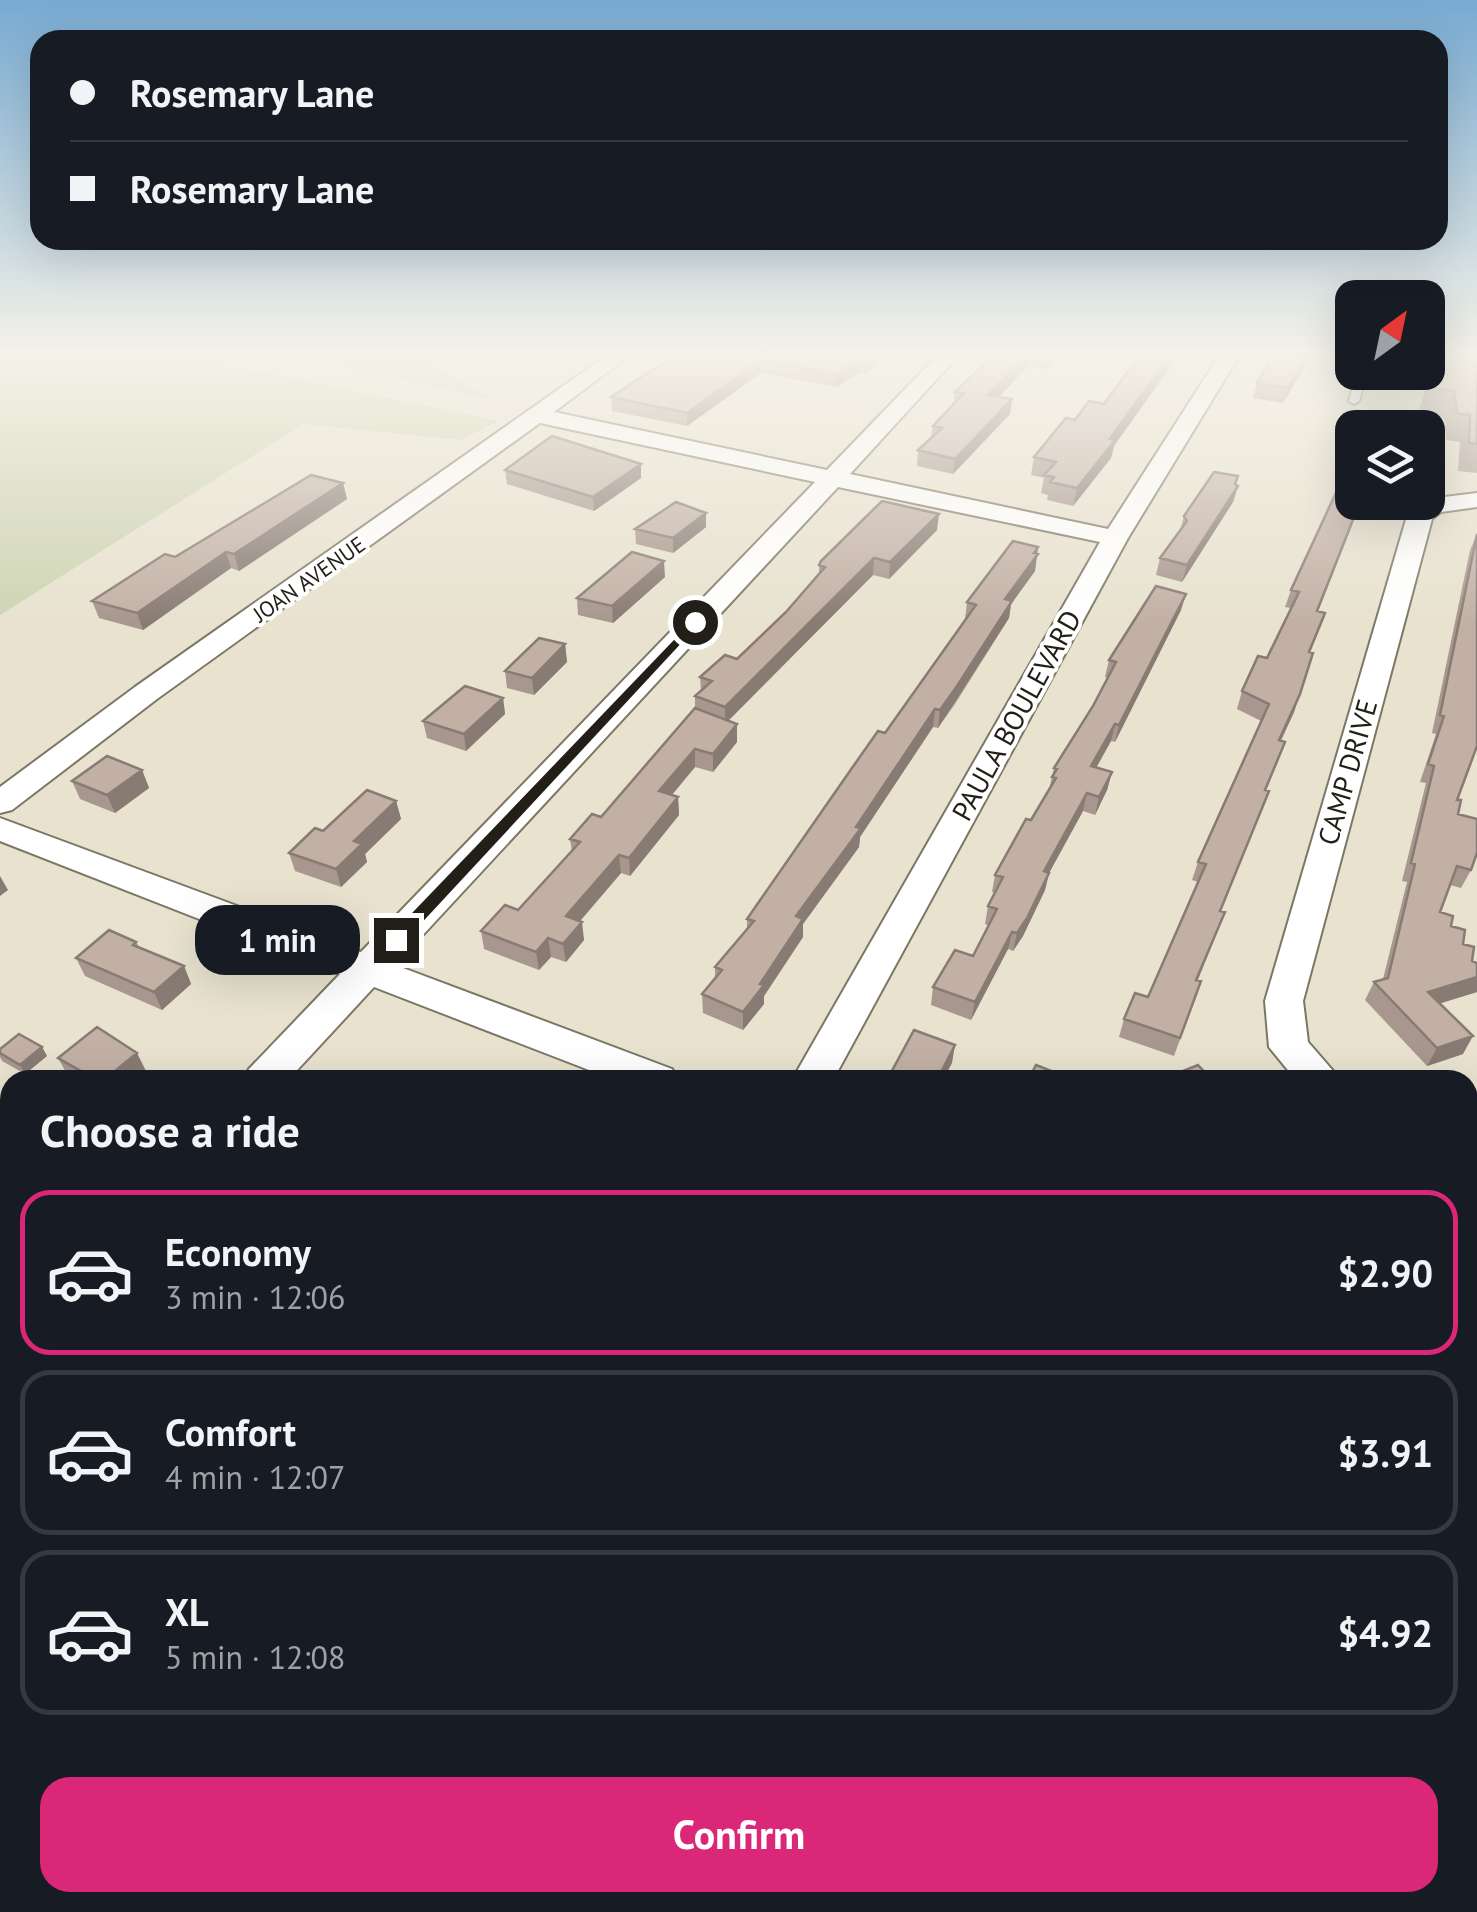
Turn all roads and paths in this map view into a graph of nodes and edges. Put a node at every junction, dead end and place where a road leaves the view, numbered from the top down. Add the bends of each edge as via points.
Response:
1 (494, 445) edge
2 (674, 445) edge
3 (862, 445) edge
4 (1172, 445) edge
5 (829, 479) junction
6 (1477, 500) edge
7 (1114, 538) junction
8 (0, 803) edge
9 (0, 830) edge
10 (369, 969) junction
11 (273, 1070) edge
12 (632, 1070) edge
13 (818, 1070) edge
14 (1312, 1070) edge

1 - 8 street, JOAN AVENUE
2 - 5 street
3 - 5 street
4 - 7 street, PAULA BOULEVARD
5 - 7 street
5 - 10 street
6 - 14 street, CAMP DRIVE via 1434,505 1420,516 1284,1002 1290,1047
7 - 13 street, PAULA BOULEVARD
9 - 10 street
10 - 11 street
10 - 12 street

